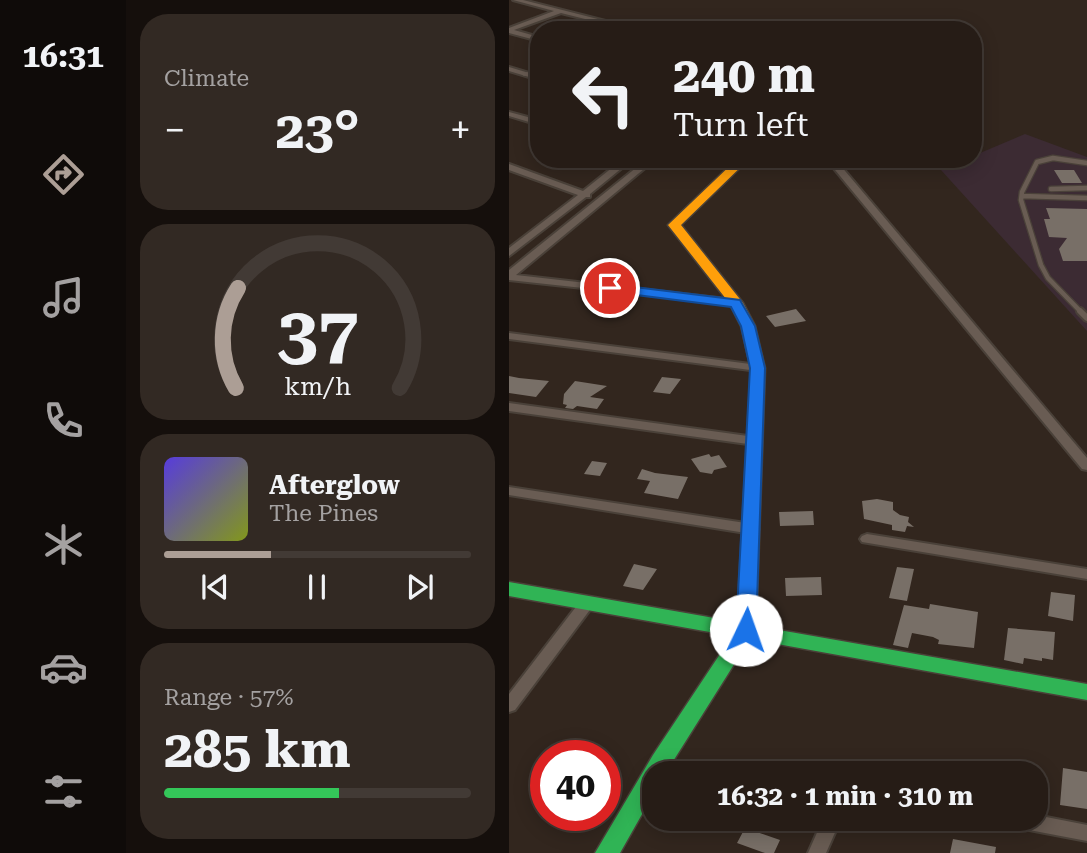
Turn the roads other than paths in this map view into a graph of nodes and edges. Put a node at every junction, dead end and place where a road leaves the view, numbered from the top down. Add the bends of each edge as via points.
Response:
1 (516, 0) edge
2 (561, 11) junction
3 (535, 21) edge
4 (601, 21) edge
5 (530, 23) edge
6 (509, 31) edge
7 (530, 37) edge
8 (509, 69) edge
9 (530, 75) edge
10 (509, 114) edge
11 (530, 120) edge
12 (1087, 163) edge
13 (509, 167) edge
14 (618, 168) edge
15 (641, 168) edge
16 (734, 168) edge
17 (838, 168) edge
18 (1087, 188) edge
19 (1051, 189) dead end
20 (587, 194) junction
21 (1022, 196) junction
22 (1087, 198) edge
23 (509, 240) edge
24 (522, 245) junction
25 (509, 253) edge
26 (509, 276) edge
27 (736, 303) junction
28 (1087, 318) edge
29 (509, 336) edge
30 (758, 368) junction
31 (509, 407) edge
32 (755, 441) junction
33 (1087, 466) edge
34 (509, 491) edge
35 (752, 529) junction
36 (867, 539) dead end
37 (1087, 574) edge
38 (509, 589) edge
39 (587, 603) junction
40 (746, 630) junction
41 (1087, 692) edge
42 (509, 706) edge
43 (1048, 826) edge
44 (827, 831) edge
45 (1087, 833) edge
46 (607, 853) edge
47 (817, 853) edge

1 - 2 street
2 - 3 street
2 - 4 street
5 - 6 street
6 - 7 street
8 - 9 street
10 - 11 street
12 - 21 lane via 1053,158 1037,162
13 - 20 street
14 - 20 street
15 - 26 street
16 - 27 street via 674,225
17 - 33 street
18 - 19 lane
20 - 24 street
21 - 22 lane
21 - 28 lane via 1041,265
23 - 24 street
24 - 25 street
26 - 27 street
27 - 30 street via 748,326
29 - 30 street
30 - 32 street
31 - 32 street
32 - 35 street
34 - 35 street
35 - 40 street
36 - 37 street
38 - 39 street
39 - 40 street
39 - 42 street
40 - 41 street
40 - 46 street
43 - 45 street
44 - 47 street

